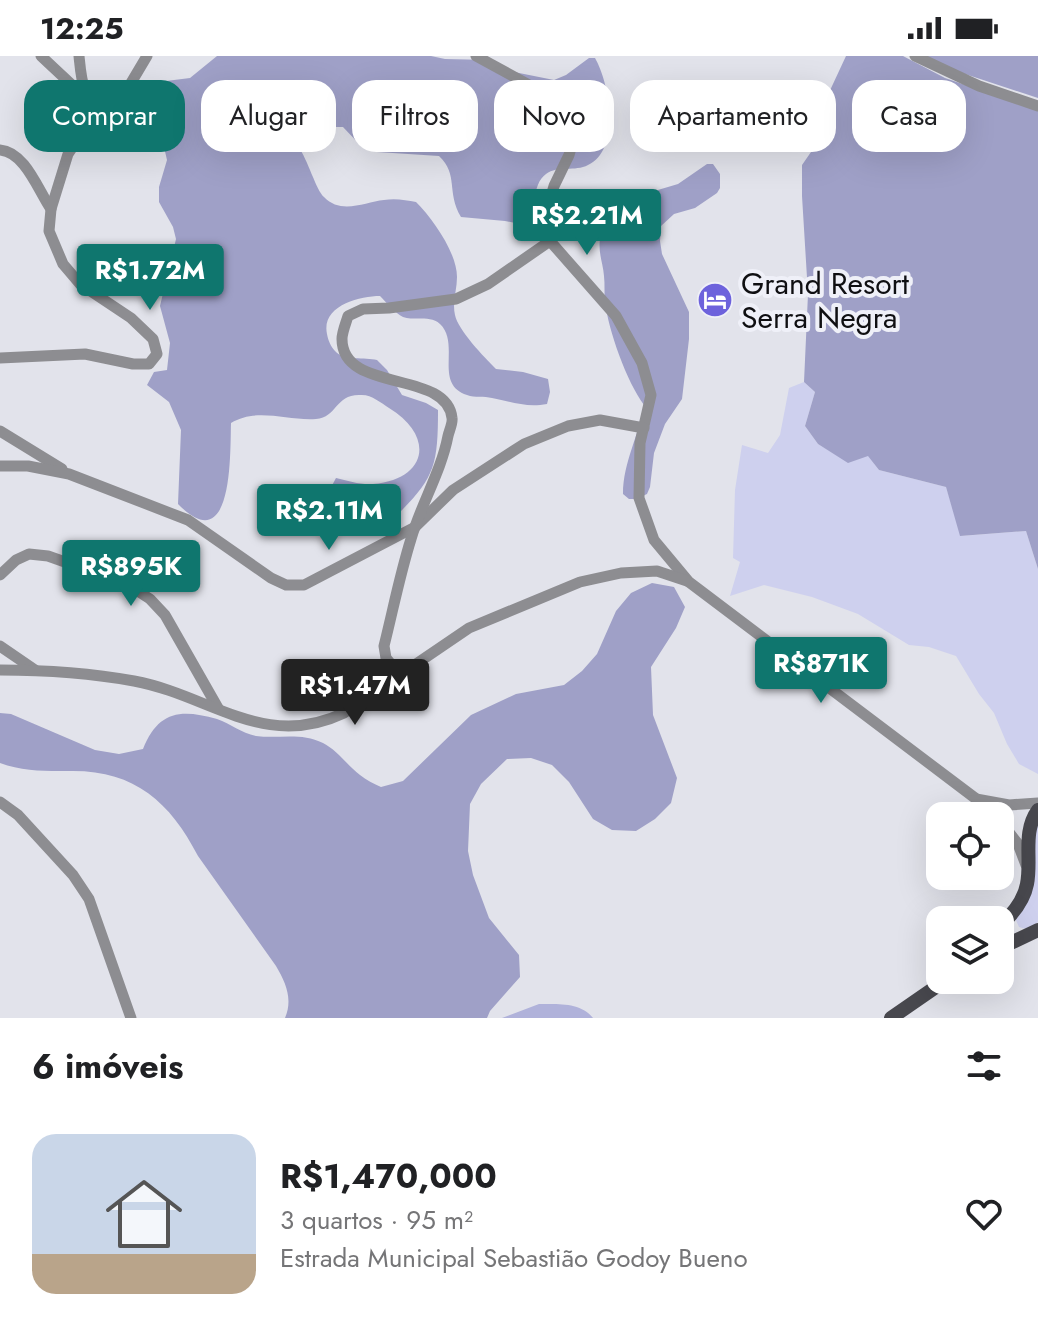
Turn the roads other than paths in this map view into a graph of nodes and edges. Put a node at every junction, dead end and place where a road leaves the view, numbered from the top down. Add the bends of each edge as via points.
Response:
1 (41, 56) edge
2 (79, 56) edge
3 (147, 56) edge
4 (476, 56) edge
5 (915, 56) edge
6 (67, 80) edge
7 (82, 80) edge
8 (133, 80) edge
9 (1038, 106) edge
10 (0, 150) edge
11 (69, 152) edge
12 (51, 209) junction
13 (550, 241) junction
14 (0, 358) edge
15 (644, 428) junction
16 (0, 431) edge
17 (0, 466) edge
18 (69, 474) junction
19 (415, 527) junction
20 (0, 575) edge
21 (689, 582) junction
22 (0, 646) edge
23 (0, 670) edge
24 (35, 670) junction
25 (400, 675) junction
26 (218, 708) junction
27 (975, 798) junction
28 (0, 802) edge
29 (979, 802) edge
30 (1038, 803) edge
31 (1038, 810) edge
32 (1014, 839) edge
33 (1028, 873) junction
34 (1014, 910) edge
35 (1014, 927) edge
36 (1037, 930) edge
37 (1014, 941) edge
38 (926, 994) edge
39 (131, 1018) edge
40 (891, 1018) edge

1 - 6 street
2 - 7 street
3 - 8 street
4 - 13 street via 573,109 576,131 546,213
5 - 9 street
10 - 12 street via 18,157
11 - 12 street
12 - 14 street via 49,231 63,264 80,284 153,339 157,354 149,364 85,354
13 - 15 street via 616,316 642,363 651,395
13 - 19 street via 488,284 456,299 363,309 348,316 341,338 351,364 430,391 445,403 452,418 445,455
15 - 19 street via 600,420 524,444 453,490
15 - 21 street via 639,498 654,540
16 - 18 street
17 - 18 street
18 - 19 street via 188,520 286,585 304,585
19 - 25 street via 384,646 386,658
20 - 26 street via 29,554 127,584 165,615
21 - 25 street via 657,571 580,582 469,628
21 - 27 street
22 - 24 street
23 - 24 street
24 - 26 street via 136,681
25 - 26 street via 344,713 301,727 274,727
27 - 29 street
27 - 30 street via 1009,805
28 - 39 street via 64,865 89,899
31 - 33 main road via 1028,834
32 - 33 street
33 - 34 main road
35 - 36 main road
36 - 37 main road
38 - 40 main road

